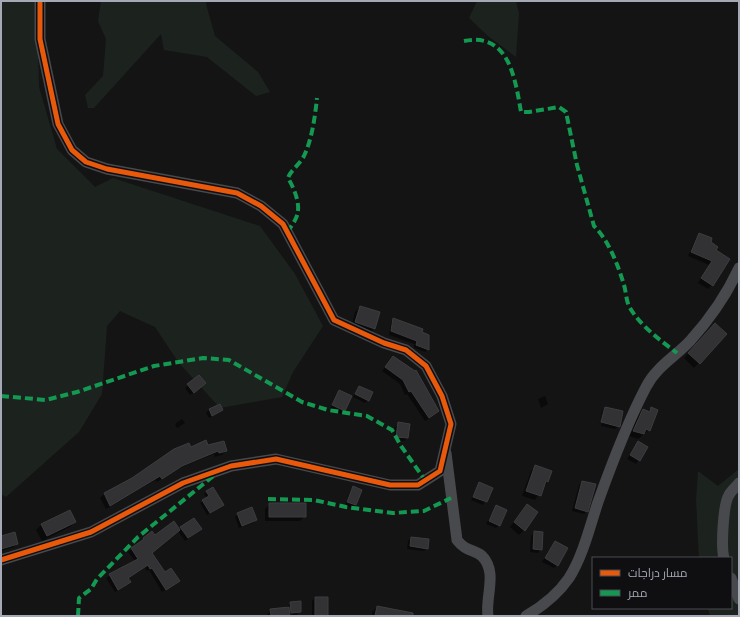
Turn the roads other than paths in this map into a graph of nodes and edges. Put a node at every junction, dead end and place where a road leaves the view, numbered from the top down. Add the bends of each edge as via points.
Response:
1 (40, 1) edge
2 (739, 268) edge
3 (446, 451) junction
4 (739, 483) edge
5 (724, 557) edge
6 (1, 560) edge
7 (732, 581) edge
8 (739, 600) edge
9 (488, 616) edge
10 (526, 616) edge

1 - 3 street via 40,39 58,124 72,150 86,162 108,169 237,193 261,206 283,224 334,320 406,350 426,366 442,396 451,424
2 - 10 street via 711,314 690,341 659,369 646,385 569,578 543,606
3 - 6 street via 440,471 418,485 390,484 276,459 231,466 183,483 91,532
3 - 9 street via 457,540 463,548 482,556 489,567 491,587
4 - 5 street via 728,496 722,552
7 - 8 street

